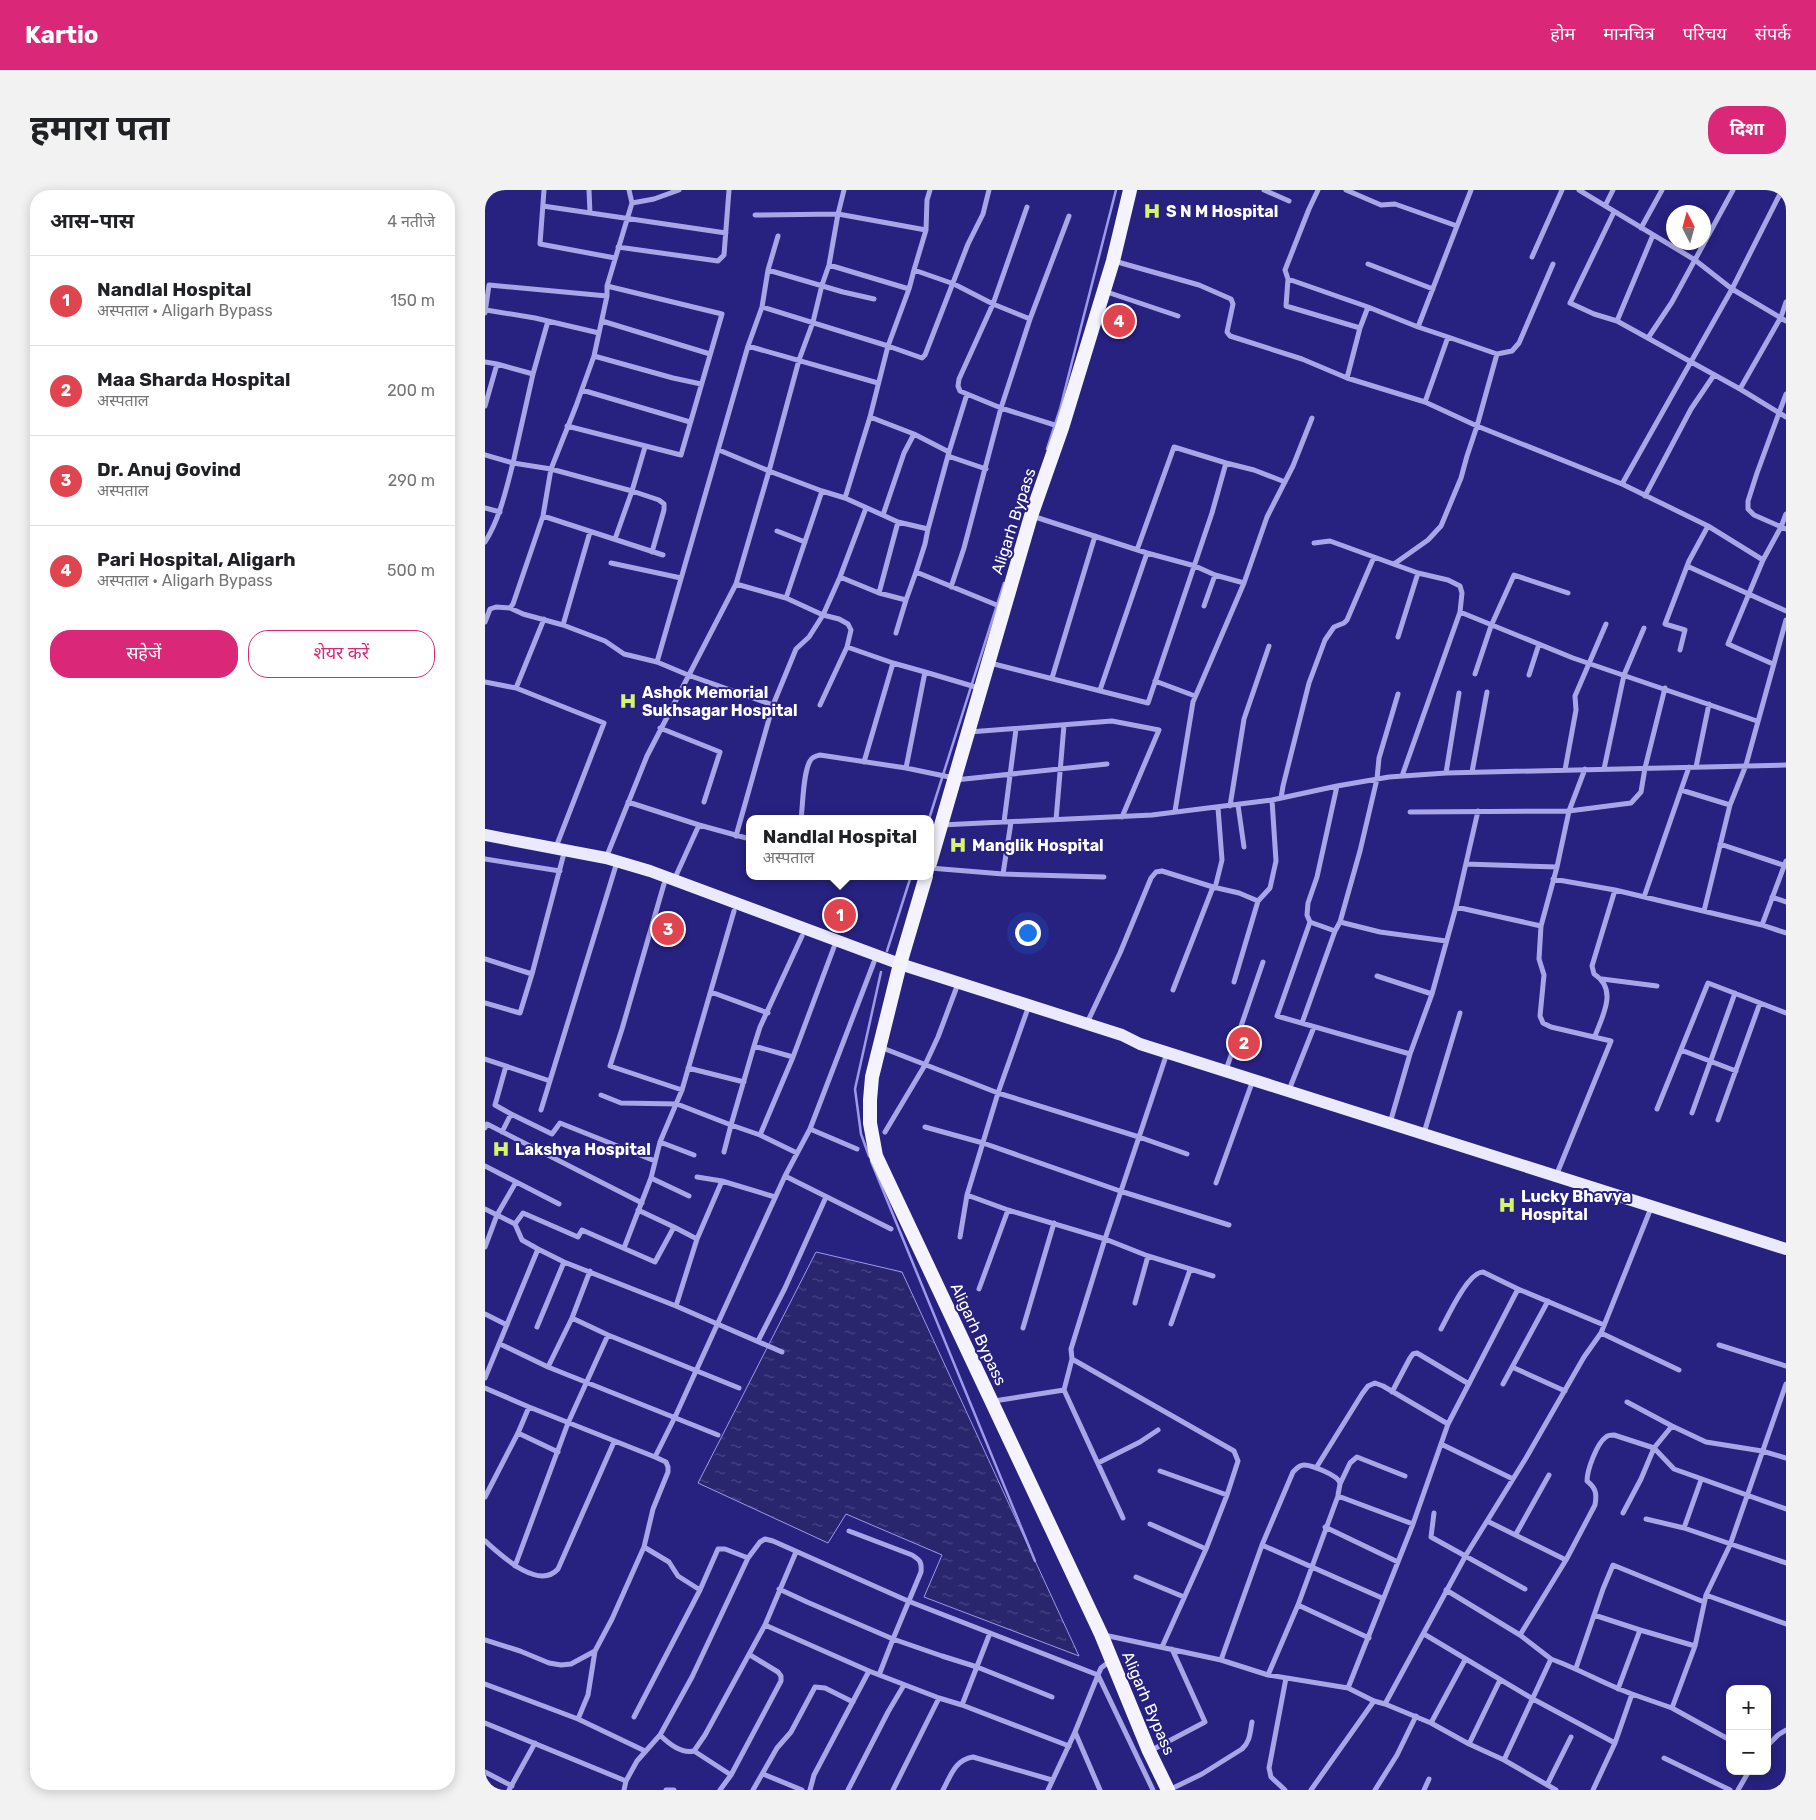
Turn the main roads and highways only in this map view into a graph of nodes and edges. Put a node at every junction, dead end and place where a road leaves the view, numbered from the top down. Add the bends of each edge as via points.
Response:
1 (1130, 190) edge
2 (936, 831) edge
3 (485, 835) edge
4 (485, 843) edge
5 (560, 853) junction
6 (925, 880) edge
7 (720, 901) junction
8 (899, 967) junction
9 (1140, 1044) junction
10 (1786, 1250) edge
11 (1168, 1790) edge

1 - 2 highway, Aligarh Bypass via 1104,291 1000,606 989,662 976,687 968,732
3 - 5 main road
4 - 5 main road
5 - 7 main road via 613,863
6 - 8 highway, Aligarh Bypass
7 - 8 main road
7 - 8 main road via 734,911 873,962
8 - 9 main road via 1122,1035
8 - 9 main road via 956,989 1120,1041
8 - 11 highway, Aligarh Bypass via 878,1047 869,1100 876,1156 1101,1634 1107,1664
9 - 10 main road

